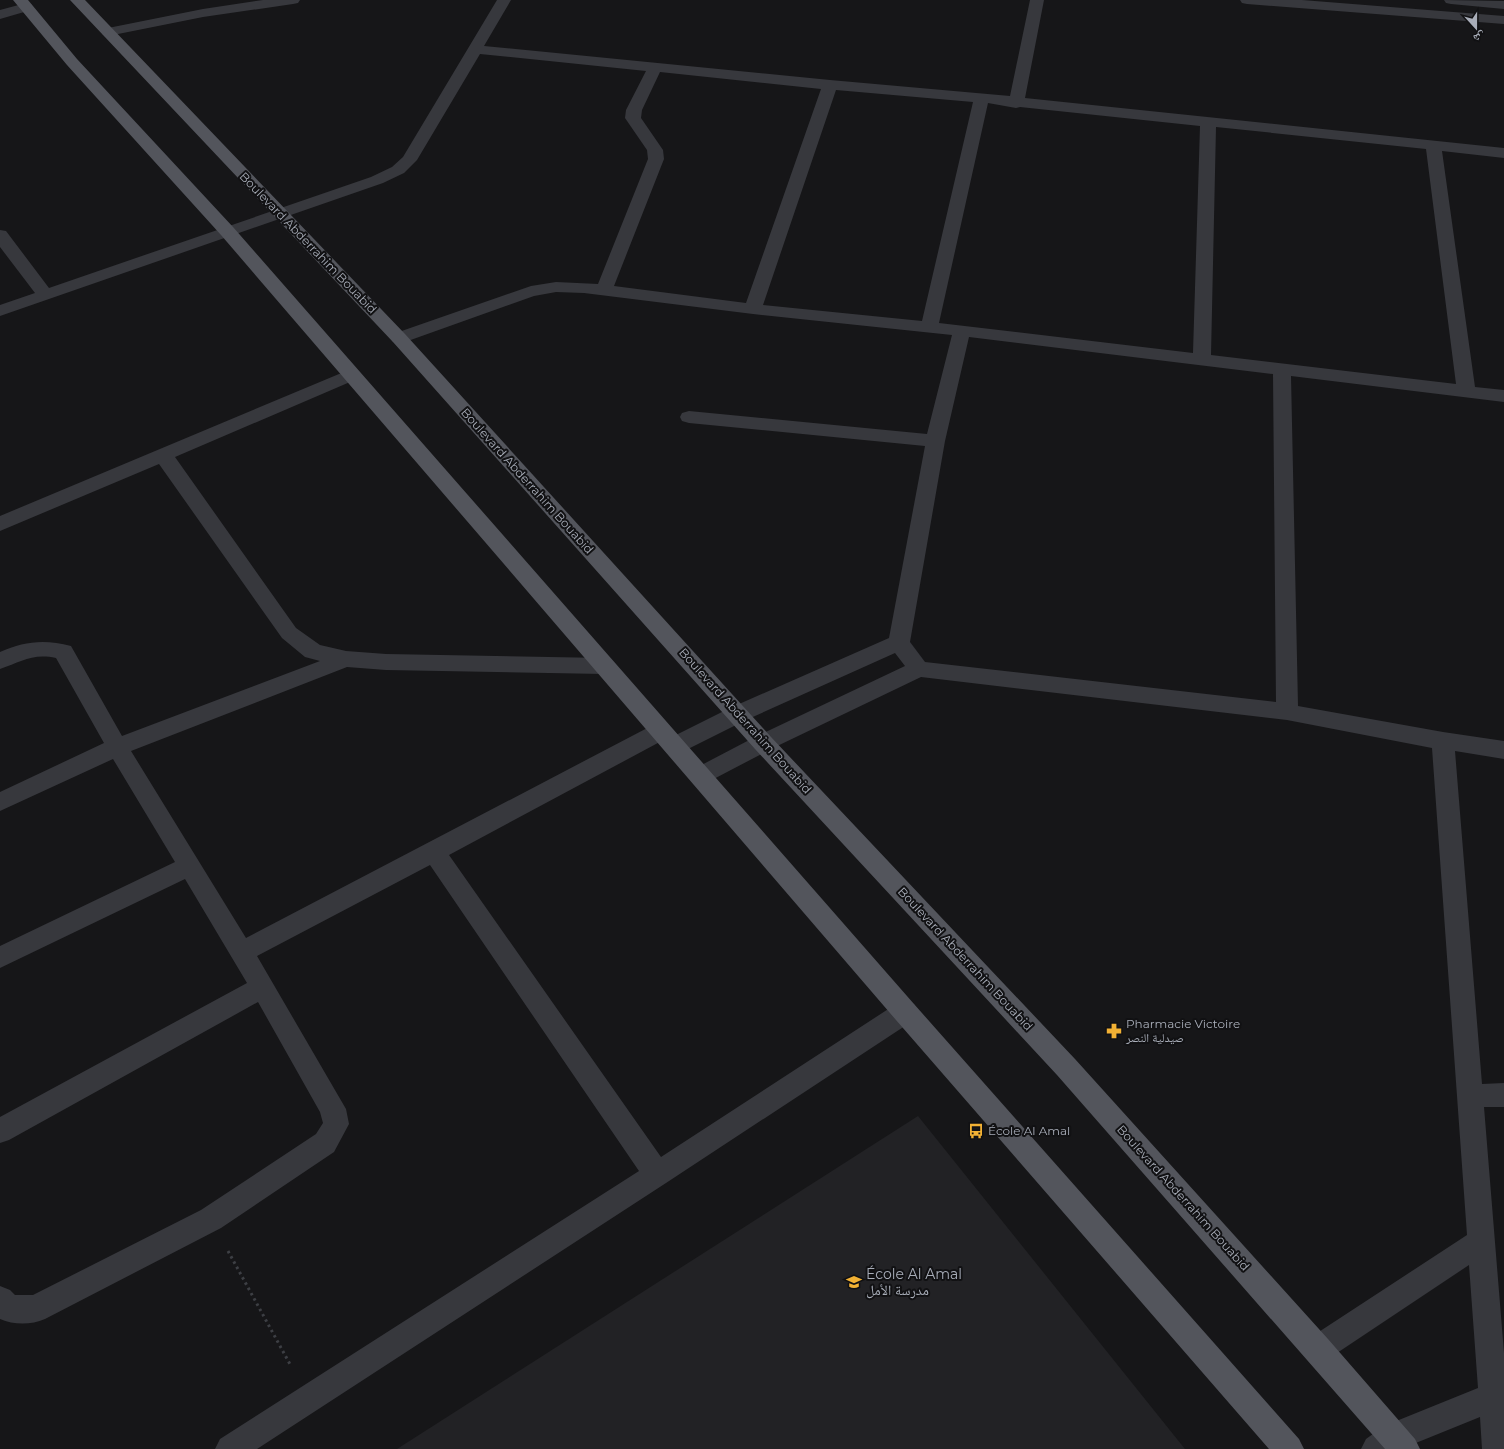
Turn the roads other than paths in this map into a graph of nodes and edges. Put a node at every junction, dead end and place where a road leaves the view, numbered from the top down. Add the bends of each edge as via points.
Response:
1 (78, 0) edge
2 (293, 0) edge
3 (504, 0) edge
4 (1037, 0) edge
5 (1248, 0) edge
6 (1451, 0) edge
7 (23, 3) edge
8 (1504, 5) edge
9 (0, 15) edge
10 (1504, 20) edge
11 (108, 32) junction
12 (475, 49) junction
13 (655, 67) junction
14 (830, 85) junction
15 (982, 98) junction
16 (1016, 102) junction
17 (1208, 123) junction
18 (1433, 146) junction
19 (1504, 153) edge
20 (280, 214) junction
21 (227, 231) junction
22 (0, 235) edge
23 (604, 290) junction
24 (45, 295) junction
25 (754, 309) junction
26 (0, 312) edge
27 (930, 327) junction
28 (962, 331) junction
29 (399, 338) junction
30 (1202, 360) junction
31 (1282, 369) junction
32 (351, 375) junction
33 (1466, 391) junction
34 (1504, 396) edge
35 (689, 417) dead end
36 (935, 441) junction
37 (163, 455) junction
38 (0, 524) edge
39 (899, 643) junction
40 (346, 659) junction
41 (0, 660) edge
42 (604, 666) junction
43 (919, 669) junction
44 (1288, 712) junction
45 (738, 714) junction
46 (668, 739) junction
47 (1442, 740) junction
48 (763, 743) junction
49 (117, 747) junction
50 (1504, 750) edge
51 (700, 776) junction
52 (0, 802) edge
53 (434, 852) junction
54 (189, 866) junction
55 (242, 952) junction
56 (0, 958) edge
57 (262, 987) junction
58 (905, 1012) junction
59 (1504, 1095) edge
60 (1469, 1096) junction
61 (0, 1131) edge
62 (657, 1174) junction
63 (1480, 1242) junction
64 (0, 1300) edge
65 (1318, 1349) junction
66 (1498, 1399) edge
67 (1392, 1445) edge
68 (230, 1449) edge
69 (1289, 1449) edge
70 (1496, 1449) edge

1 - 11 main road, Boulevard Abderrahim Bouabid
2 - 11 street via 203,13
3 - 12 street
4 - 16 street
5 - 10 street
6 - 8 street
7 - 9 street
7 - 21 main road via 72,62
11 - 20 main road, Boulevard Abderrahim Bouabid
12 - 13 street
12 - 20 street via 409,160 398,170 377,180
13 - 14 street
13 - 23 street via 634,110 633,118 655,150 656,159
14 - 15 street
14 - 25 street
15 - 16 street
15 - 27 street
16 - 17 street
17 - 18 street
17 - 30 street
18 - 19 street
18 - 33 street
20 - 21 street
20 - 29 main road, Boulevard Abderrahim Bouabid
21 - 24 street
21 - 32 main road
22 - 24 street
23 - 25 street
23 - 29 street via 556,287 531,291
24 - 26 street
25 - 27 street
27 - 28 street
28 - 30 street
28 - 36 street
29 - 45 main road, Boulevard Abderrahim Bouabid
30 - 31 street
31 - 33 street
31 - 44 street
32 - 37 street
32 - 42 main road
33 - 34 street
35 - 36 street
36 - 39 street
37 - 38 street
37 - 40 street via 289,633 313,651
39 - 43 street
39 - 45 street
40 - 42 street
40 - 49 street
41 - 49 street via 20,651 45,647 63,652
42 - 46 main road
43 - 44 street
43 - 48 street
44 - 47 street
45 - 46 street
45 - 48 main road, Boulevard Abderrahim Bouabid
46 - 51 main road
46 - 53 street
47 - 50 street
47 - 60 street
48 - 51 street
48 - 65 main road, Boulevard Abderrahim Bouabid via 1066,1067
49 - 52 street
49 - 54 street
51 - 58 main road
53 - 55 street
53 - 62 street
54 - 55 street
54 - 56 street
55 - 57 street
57 - 61 street
57 - 64 street via 333,1109 336,1124 325,1143 211,1219 35,1309 9,1309
58 - 62 street
58 - 69 main road
59 - 60 street
60 - 63 street
62 - 68 street
63 - 65 street
63 - 66 street
65 - 67 main road, Boulevard Abderrahim Bouabid
66 - 67 street
66 - 70 street

